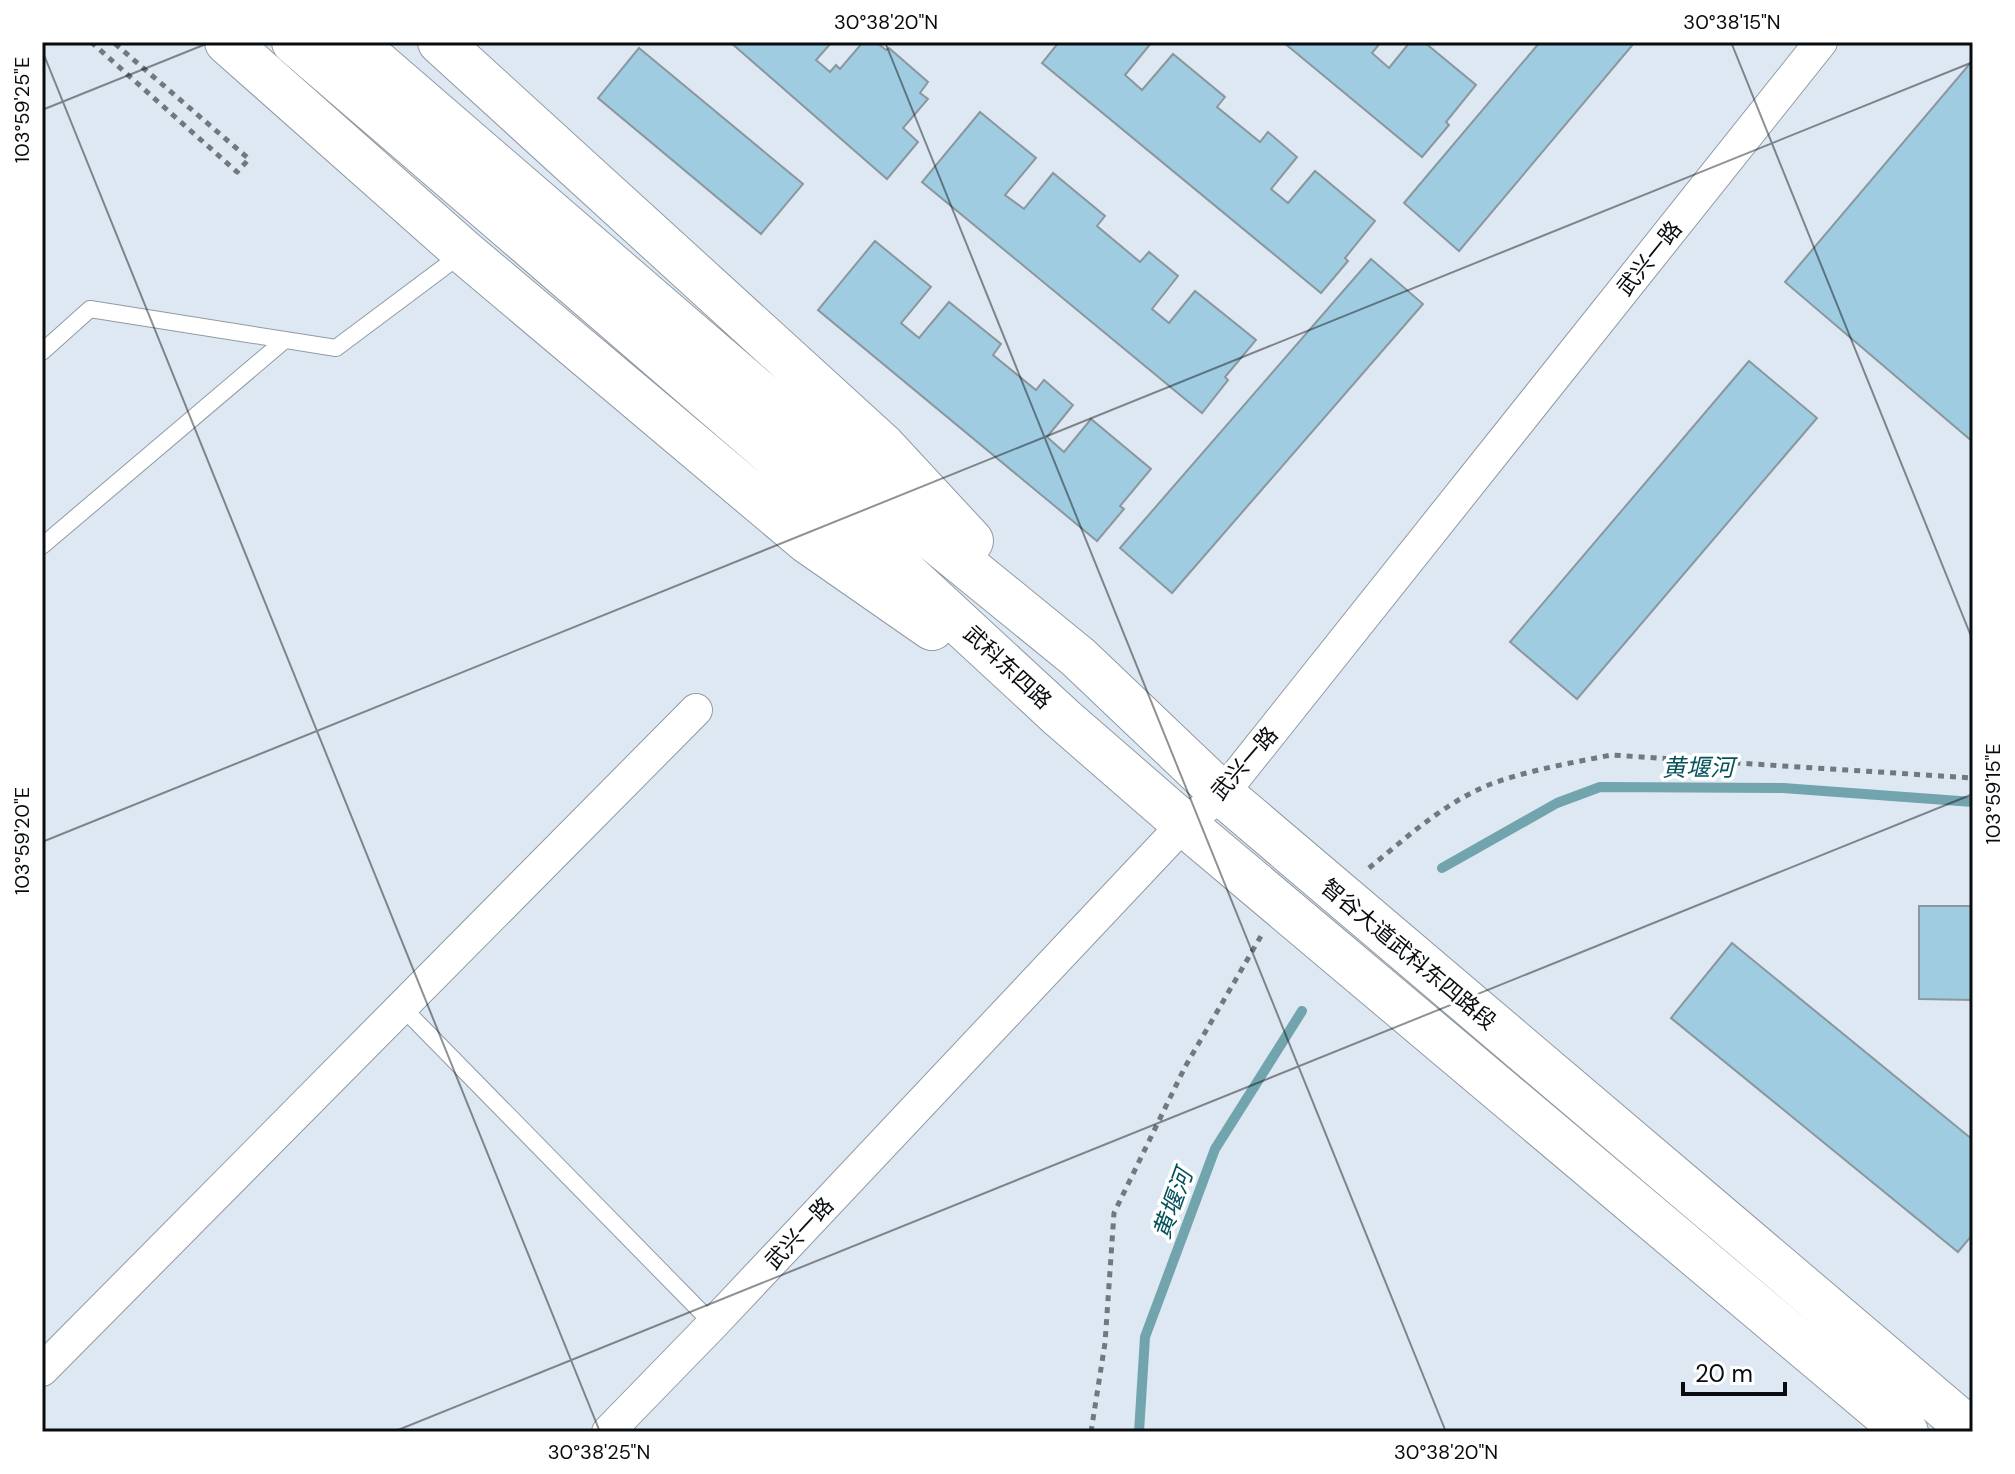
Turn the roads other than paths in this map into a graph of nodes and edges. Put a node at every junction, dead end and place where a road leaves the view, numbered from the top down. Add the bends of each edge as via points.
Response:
1 (227, 42) edge
2 (294, 42) edge
3 (353, 42) edge
4 (440, 42) edge
5 (1821, 42) edge
6 (464, 252) junction
7 (285, 340) junction
8 (42, 352) edge
9 (843, 490) junction
10 (42, 546) edge
11 (1078, 657) junction
12 (696, 710) dead end
13 (1061, 717) junction
14 (1222, 794) junction
15 (1184, 824) junction
16 (402, 1007) junction
17 (713, 1324) junction
18 (42, 1370) edge
19 (608, 1432) edge
20 (1906, 1432) edge
21 (1973, 1432) edge

1 - 6 main road
2 - 9 main road
3 - 9 main road
4 - 11 main road via 882,445
5 - 14 street, 武兴一路
6 - 7 lane via 336,348
6 - 13 main road via 807,541
7 - 8 lane via 90,309
7 - 10 lane
9 - 11 main road, 智谷大道武科东四路段
9 - 13 main road, 武科东四路
11 - 14 main road, 智谷大道武科东四路段
12 - 16 street
13 - 15 main road, 武科东四路
14 - 15 street, 武兴一路
14 - 21 main road, 智谷大道武科东四路段
15 - 17 street, 武兴一路
15 - 20 main road, 智谷大道武科东四路段
16 - 17 lane
16 - 18 street
17 - 19 street, 武兴一路

